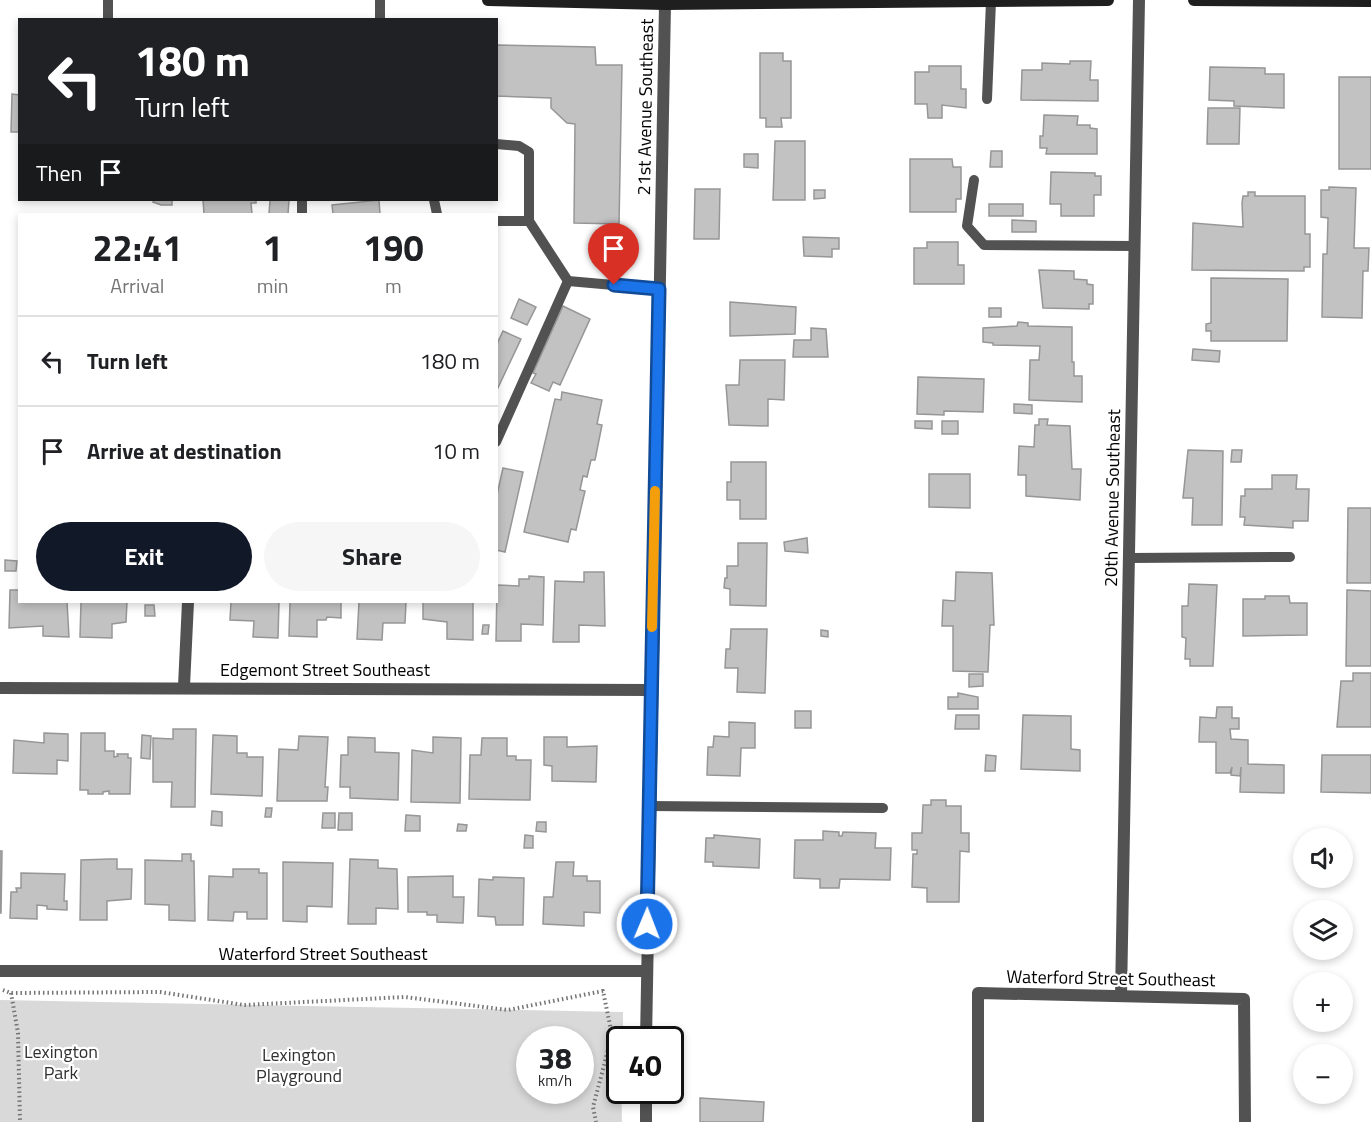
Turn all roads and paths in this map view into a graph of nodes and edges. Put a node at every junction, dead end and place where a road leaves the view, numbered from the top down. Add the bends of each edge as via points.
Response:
1 (108, 0) edge
2 (380, 0) edge
3 (488, 0) edge
4 (1108, 0) edge
5 (1138, 0) edge
6 (1194, 0) edge
7 (1259, 0) edge
8 (991, 1) edge
9 (1029, 1) edge
10 (1371, 1) edge
11 (665, 2) edge
12 (108, 18) edge
13 (380, 18) edge
14 (987, 99) dead end
15 (498, 144) edge
16 (974, 180) dead end
17 (498, 221) edge
18 (529, 221) junction
19 (1135, 246) junction
20 (568, 281) junction
21 (659, 289) junction
22 (498, 438) edge
23 (1290, 557) dead end
24 (1129, 558) junction
25 (188, 603) edge
26 (184, 686) junction
27 (0, 688) edge
28 (651, 690) junction
29 (649, 806) junction
30 (883, 808) dead end
31 (0, 971) edge
32 (647, 971) junction
33 (1121, 996) junction
34 (646, 1026) edge
35 (646, 1104) edge
36 (20, 1122) edge
37 (596, 1122) edge
38 (646, 1122) edge
39 (978, 1122) edge
40 (1245, 1122) edge

1 - 12 lane
2 - 13 lane
3 - 11 main road
4 - 9 main road
5 - 19 street, 20th Avenue Southeast
6 - 7 main road
7 - 10 main road
8 - 9 main road
8 - 11 main road
8 - 14 lane
11 - 21 street, 21st Avenue Southeast
15 - 18 lane via 519,146 529,152
16 - 19 lane via 967,226 984,245
17 - 18 lane
18 - 20 lane
19 - 24 street, 20th Avenue Southeast
20 - 21 lane
20 - 22 lane
21 - 28 street, 21st Avenue Southeast
23 - 24 lane
24 - 33 street, 20th Avenue Southeast
25 - 26 street
26 - 27 street, Edgemont Street Southeast
26 - 28 street, Edgemont Street Southeast
28 - 29 street, 21st Avenue Southeast
29 - 30 lane
29 - 32 street, 21st Avenue Southeast
31 - 32 street, Waterford Street Southeast
32 - 34 street, 21st Avenue Southeast
33 - 39 street, Waterford Street Southeast via 978,993
33 - 40 street, Waterford Street Southeast via 1244,999
35 - 38 street
36 - 37 path via 18,1033 11,993 160,992 244,1005 405,997 508,1010 603,991 612,1035 593,1107

